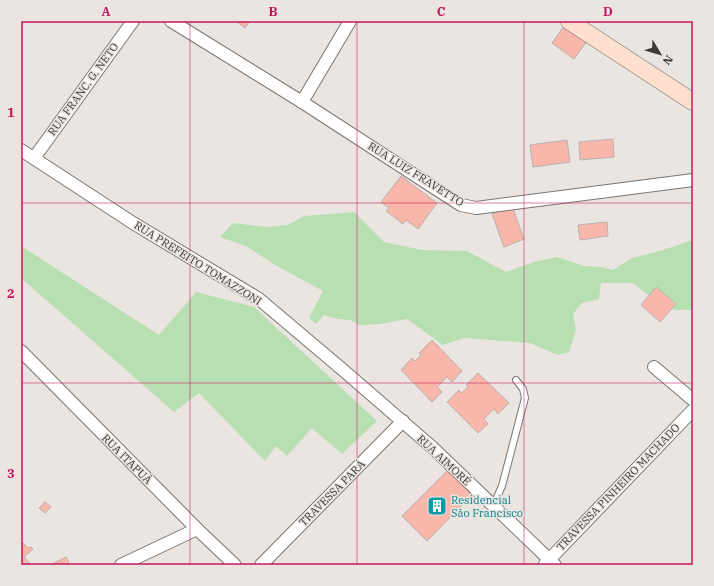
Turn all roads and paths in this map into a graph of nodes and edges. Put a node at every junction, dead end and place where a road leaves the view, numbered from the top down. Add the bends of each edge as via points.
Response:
1 (133, 21) edge
2 (171, 21) edge
3 (350, 21) edge
4 (569, 21) edge
5 (302, 102) junction
6 (693, 102) edge
7 (21, 150) edge
8 (34, 158) junction
9 (693, 180) edge
10 (21, 351) edge
11 (654, 367) dead end
12 (516, 380) dead end
13 (693, 400) edge
14 (693, 410) edge
15 (403, 421) junction
16 (493, 506) junction
17 (197, 529) junction
18 (549, 563) edge
19 (121, 565) edge
20 (235, 565) edge
21 (261, 565) edge

1 - 8 street, RUA FRANC. G. NETO
2 - 5 street, RUA LUIZ FRAVETTO
3 - 5 street
4 - 6 main road
5 - 9 street, RUA LUIZ FRAVETTO via 461,205 476,208
7 - 8 street, RUA PREFEITO TOMAZZONI
8 - 15 street, RUA PREFEITO TOMAZZONI via 133,223 259,299
10 - 17 street, RUA ITAPUÃ
11 - 13 street
12 - 16 lane via 525,398 502,486
14 - 18 street, TRAVESSA PINHEIRO MACHADO
15 - 16 street, RUA AIMORÉ
15 - 21 street, TRAVESSA PARÁ
16 - 18 street, RUA AIMORÉ
17 - 19 street
17 - 20 street, RUA ITAPUÃ

